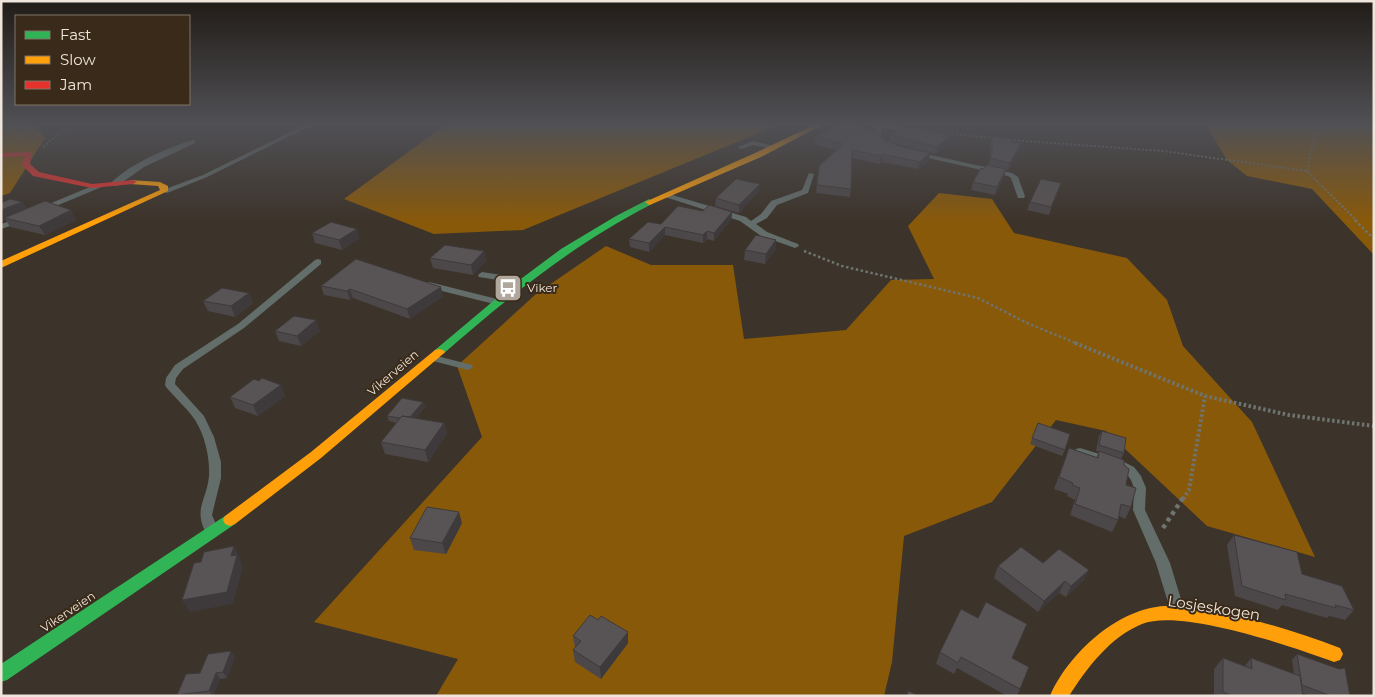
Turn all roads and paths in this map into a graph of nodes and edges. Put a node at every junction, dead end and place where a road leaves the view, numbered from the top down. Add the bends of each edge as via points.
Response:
1 (28, 158) edge
2 (160, 158) edge
3 (243, 158) edge
4 (753, 158) edge
5 (933, 158) edge
6 (1210, 158) edge
7 (1310, 158) edge
8 (1307, 171) junction
9 (811, 174) dead end
10 (114, 184) junction
11 (100, 186) junction
12 (164, 191) junction
13 (666, 196) junction
14 (1020, 196) dead end
15 (752, 224) junction
16 (1, 227) edge
17 (1374, 239) edge
18 (795, 246) joint
19 (318, 262) dead end
20 (1, 265) edge
21 (482, 275) dead end
22 (522, 281) junction
23 (421, 283) edge
24 (498, 302) junction
25 (432, 358) junction
26 (468, 367) dead end
27 (1205, 396) junction
28 (338, 418) dead end
29 (356, 423) junction
30 (1374, 426) edge
31 (1080, 452) edge
32 (212, 532) junction
33 (1154, 542) junction
34 (1179, 615) junction
35 (1334, 654) dead end
36 (1, 674) edge
37 (1059, 696) edge

1 - 11 main road via 26,165 36,174
2 - 10 lane
3 - 12 lane
4 - 13 main road, Vikerveien
5 - 14 lane via 1010,174
6 - 8 path
7 - 8 path
8 - 17 path
9 - 15 lane via 805,191 774,203
10 - 11 main road
10 - 12 main road via 160,184
11 - 16 lane
12 - 20 main road
13 - 15 lane
13 - 22 main road, Vikerveien via 576,242
15 - 18 lane via 764,234
18 - 27 path via 842,266 978,298 1026,323
19 - 32 lane via 241,326 179,367 171,378 170,386 200,419 215,462 215,478 206,514
21 - 22 lane
22 - 24 main road, Vikerveien
23 - 24 lane
24 - 25 main road, Vikerveien
25 - 26 lane
25 - 29 main road, Vikerveien
27 - 30 path via 1289,415
27 - 33 path via 1189,490
28 - 29 lane
29 - 32 main road, Vikerveien
31 - 33 lane via 1130,470 1140,488 1139,510
32 - 36 main road, Vikerveien
33 - 34 lane
34 - 35 main road, Losjeskogen via 1279,634
34 - 37 main road, Losjeskogen via 1152,614 1135,619 1109,637 1076,671

